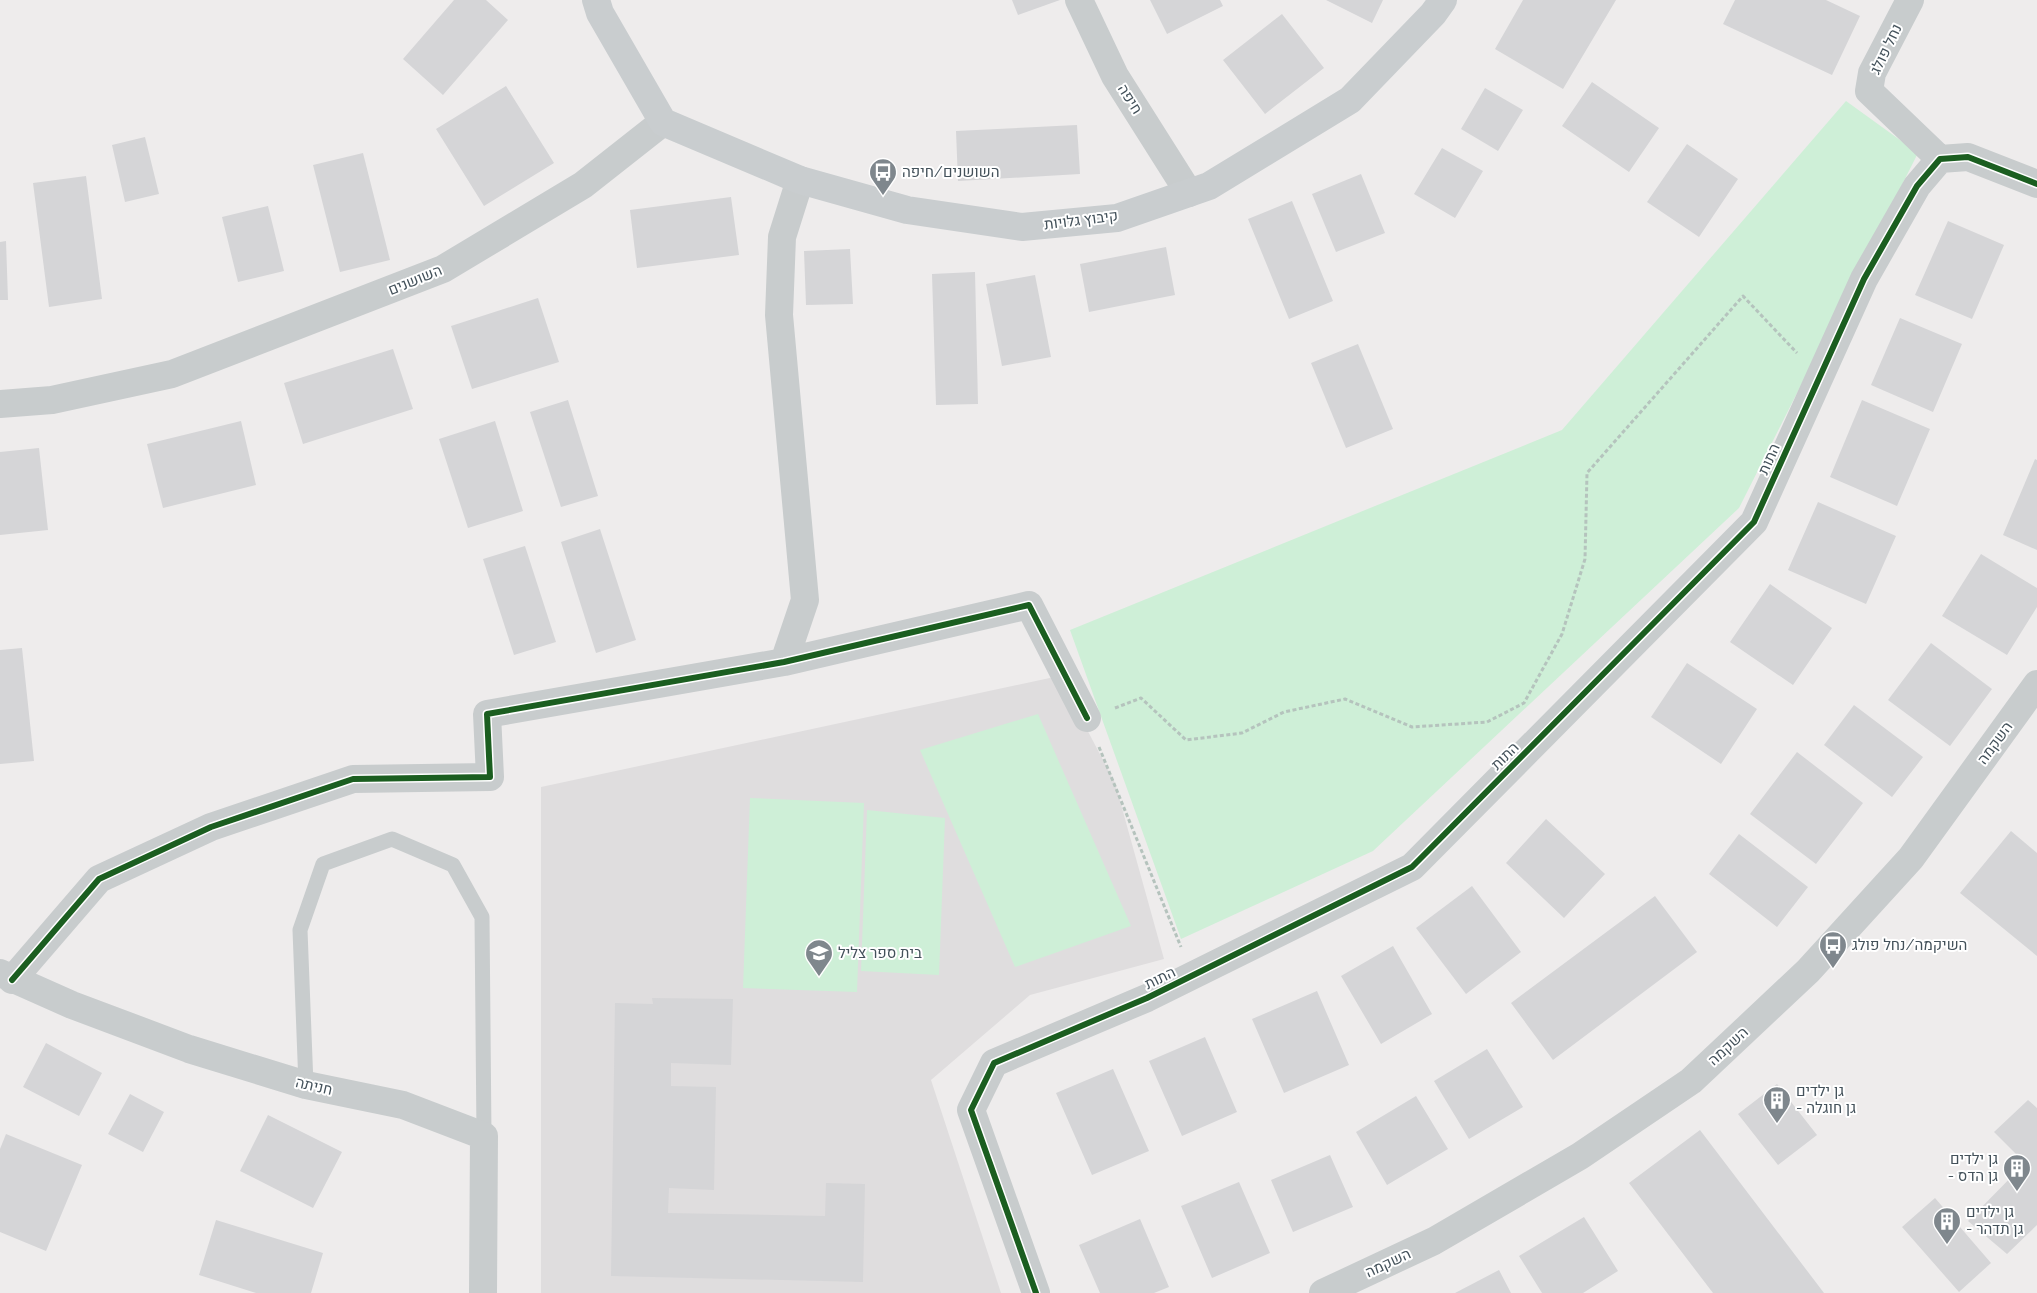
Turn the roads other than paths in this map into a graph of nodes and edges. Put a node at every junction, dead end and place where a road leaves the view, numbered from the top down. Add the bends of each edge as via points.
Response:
1 (596, 0) edge
2 (1079, 0) edge
3 (1443, 0) edge
4 (1910, 0) edge
5 (663, 122) junction
6 (1940, 159) junction
7 (800, 180) junction
8 (2037, 184) edge
9 (1189, 193) junction
10 (0, 404) edge
11 (784, 662) junction
12 (2037, 684) edge
13 (1087, 718) road end
14 (6, 976) edge
15 (306, 1085) junction
16 (484, 1136) junction
17 (483, 1293) edge
18 (1036, 1293) edge
19 (1323, 1293) edge

1 - 5 street via 600,13
2 - 9 street, חיפה via 1115,76
3 - 9 street, קיבוץ גלויות via 1350,100 1209,186
4 - 6 street, נחל פולג via 1872,73 1869,91
5 - 7 street, קיבוץ גלויות
5 - 10 street, השושנים via 583,185 443,269 172,374 52,400
6 - 8 street via 1968,157
6 - 18 street, התות via 1917,186 1864,279 1754,522 1412,867 1147,998 994,1063 971,1110
7 - 9 street, קיבוץ גלויות via 907,210 1022,228 1117,218
7 - 11 street via 782,237 778,315 805,600
11 - 13 street via 1029,605
11 - 14 street via 487,714 490,778 353,779 211,827 99,879
12 - 19 street, השקמה via 1911,858 1808,971 1691,1081 1580,1156 1434,1241
14 - 15 street, חניתה via 72,1005 190,1049
15 - 16 street, חניתה via 403,1105
15 - 16 lane via 300,930 324,864 392,839 453,865 482,917
16 - 17 street

